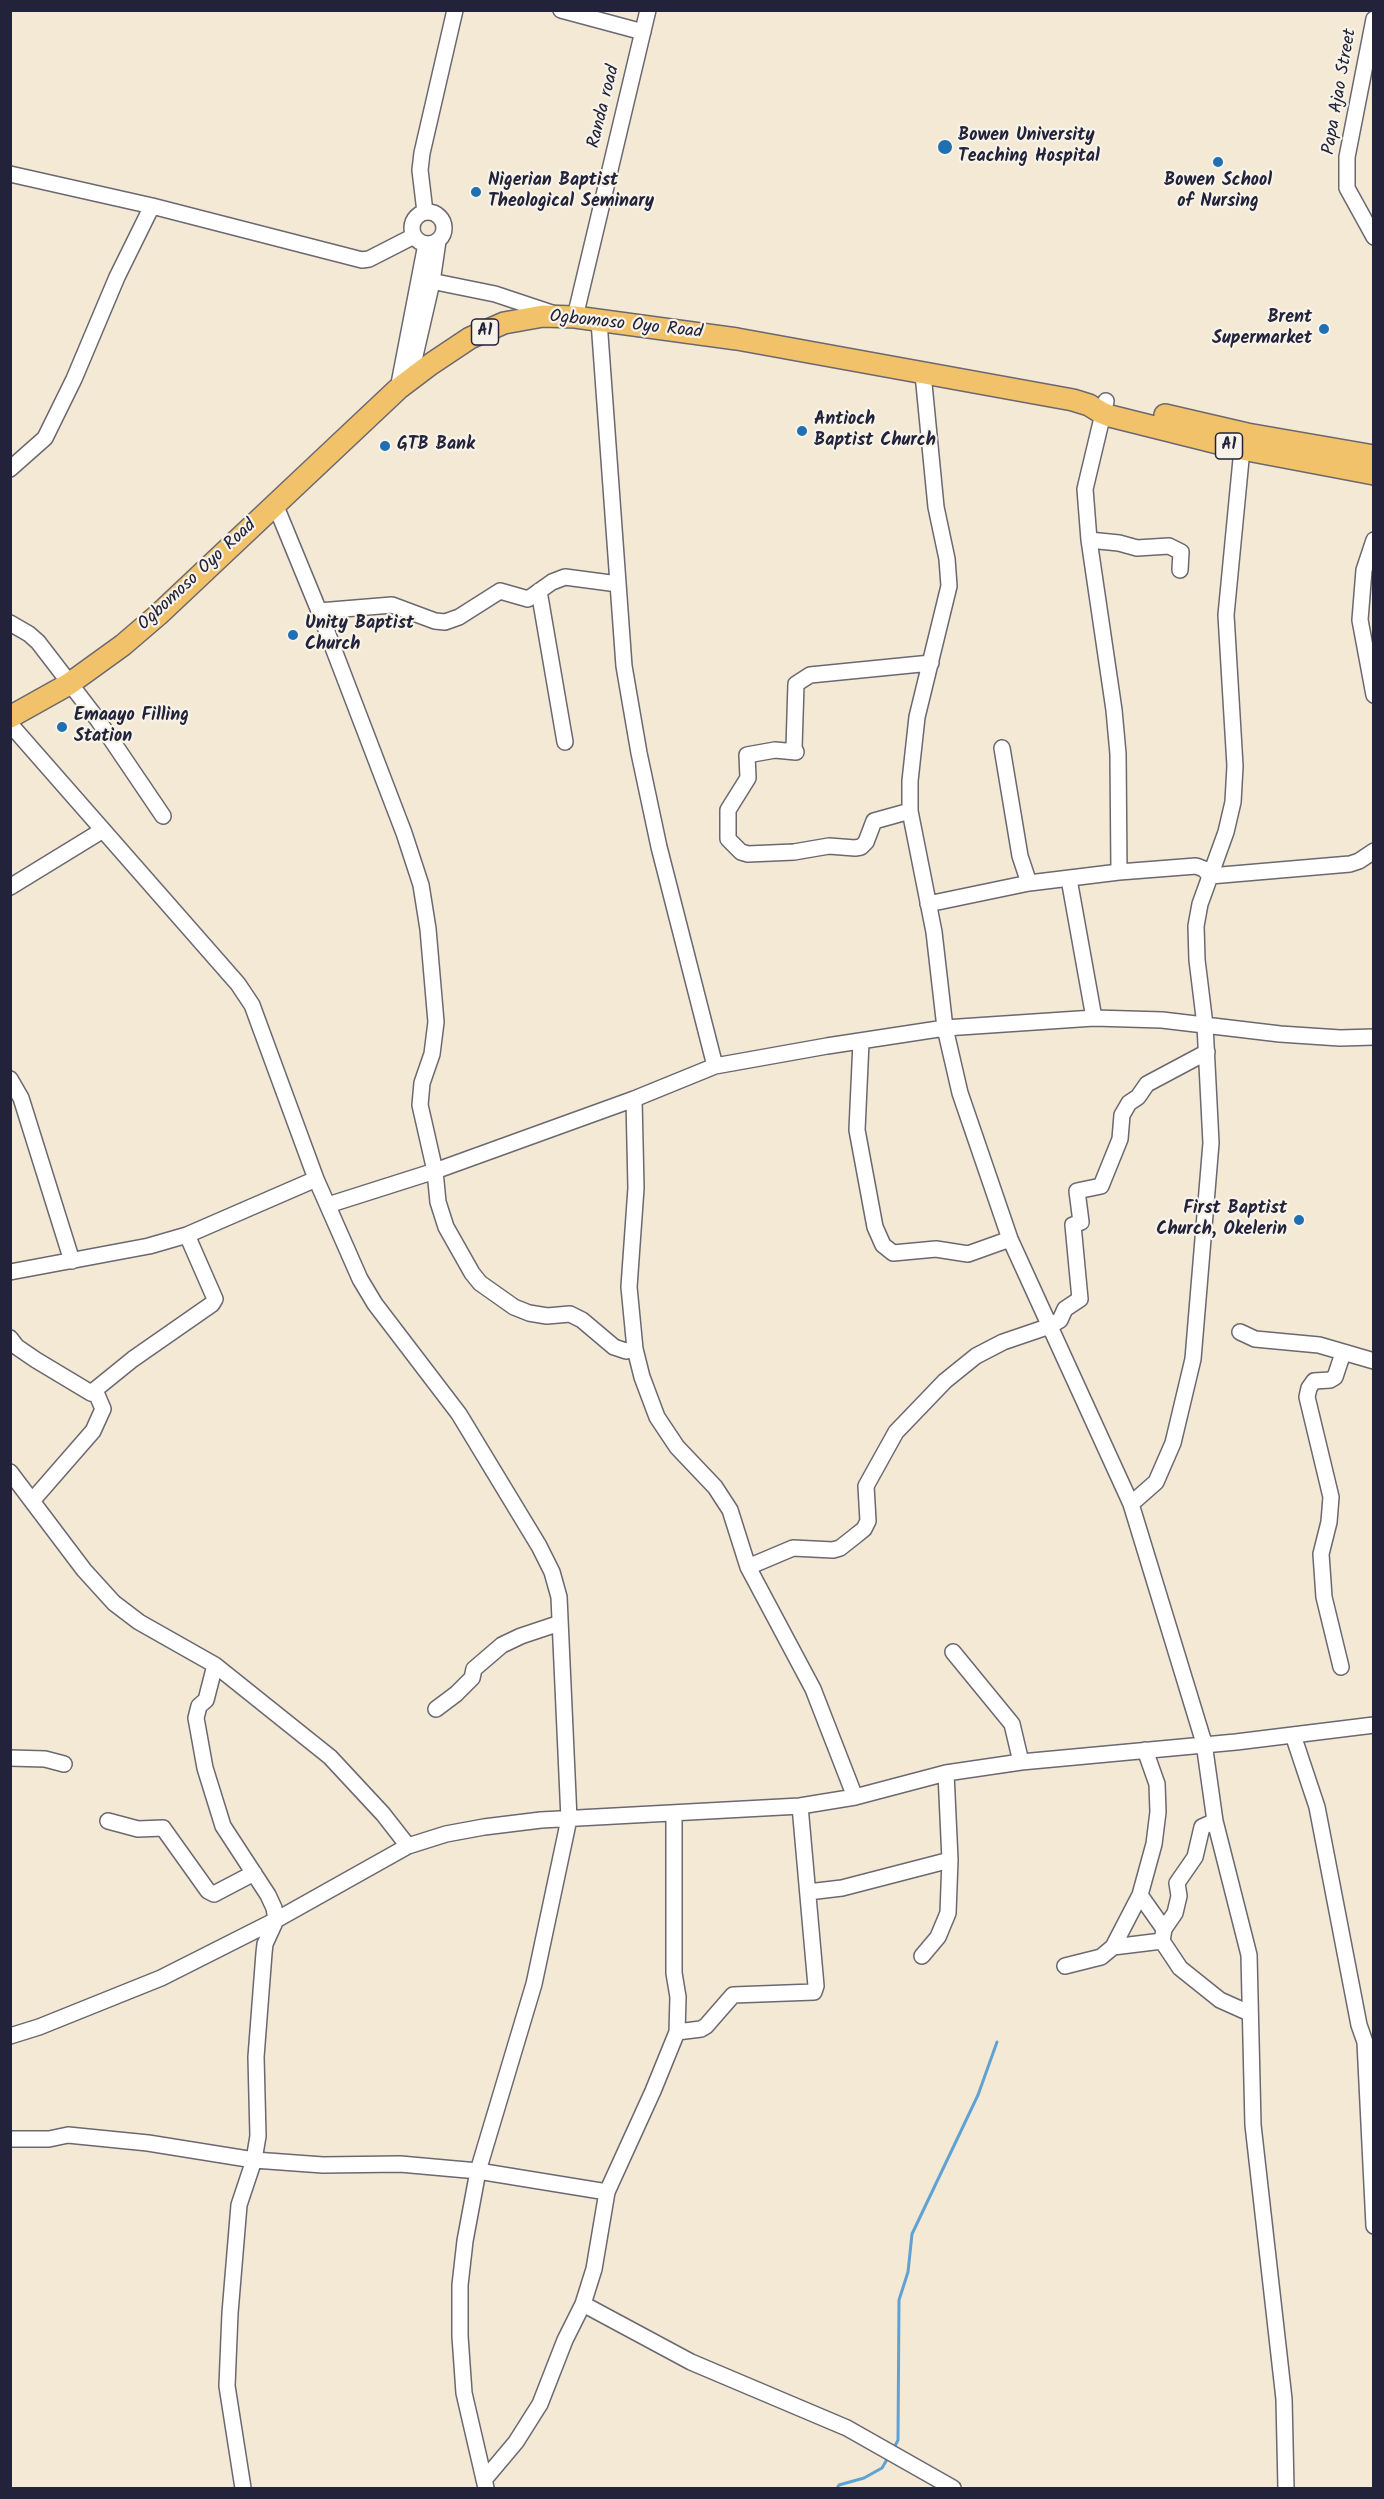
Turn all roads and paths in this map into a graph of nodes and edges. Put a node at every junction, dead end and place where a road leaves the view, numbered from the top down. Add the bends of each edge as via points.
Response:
1 (455, 10) edge
2 (561, 10) edge
3 (648, 10) edge
4 (1374, 19) edge
5 (643, 32) junction
6 (10, 174) edge
7 (152, 206) junction
8 (425, 212) junction
9 (1374, 237) edge
10 (426, 240) junction
11 (427, 281) junction
12 (569, 317) junction
13 (599, 321) junction
14 (923, 374) junction
15 (404, 385) junction
16 (1099, 406) junction
17 (1242, 449) junction
18 (1374, 456) edge
19 (10, 469) edge
20 (1374, 474) edge
21 (275, 504) junction
22 (1089, 540) junction
23 (1374, 540) edge
24 (1180, 570) dead end
25 (618, 584) junction
26 (539, 591) junction
27 (319, 611) junction
28 (10, 623) edge
29 (931, 663) junction
30 (69, 684) junction
31 (1374, 695) edge
32 (11, 716) edge
33 (565, 742) dead end
34 (1002, 748) dead end
35 (910, 811) junction
36 (163, 816) dead end
37 (103, 830) junction
38 (1374, 851) edge
39 (1119, 872) junction
40 (1210, 876) junction
41 (1070, 879) junction
42 (1029, 882) junction
43 (10, 886) edge
44 (928, 904) junction
45 (1094, 1017) junction
46 (1205, 1025) junction
47 (945, 1028) junction
48 (1374, 1037) edge
49 (861, 1042) junction
50 (1207, 1052) junction
51 (715, 1066) junction
52 (10, 1079) edge
53 (634, 1099) junction
54 (16, 1100) edge
55 (435, 1171) junction
56 (316, 1179) junction
57 (328, 1205) junction
58 (187, 1235) junction
59 (1010, 1239) junction
60 (72, 1261) junction
61 (10, 1272) edge
62 (1050, 1326) junction
63 (1240, 1332) dead end
64 (10, 1338) edge
65 (635, 1349) junction
66 (1343, 1353) junction
67 (1374, 1361) edge
68 (95, 1390) junction
69 (10, 1472) edge
70 (32, 1501) junction
71 (1131, 1504) junction
72 (748, 1567) junction
73 (560, 1623) junction
74 (953, 1652) dead end
75 (215, 1665) junction
76 (1341, 1667) dead end
77 (436, 1709) dead end
78 (1374, 1725) edge
79 (1293, 1735) junction
80 (1204, 1743) junction
81 (1145, 1750) junction
82 (10, 1758) edge
83 (1021, 1762) junction
84 (64, 1764) dead end
85 (946, 1773) junction
86 (855, 1797) junction
87 (800, 1806) junction
88 (674, 1813) junction
89 (568, 1819) junction
90 (108, 1821) dead end
91 (1215, 1821) junction
92 (408, 1846) junction
93 (950, 1860) junction
94 (254, 1873) junction
95 (808, 1892) junction
96 (1140, 1895) junction
97 (276, 1920) junction
98 (1163, 1935) junction
99 (1113, 1947) junction
100 (922, 1956) dead end
101 (1065, 1966) dead end
102 (1249, 2013) junction
103 (677, 2032) junction
104 (10, 2036) edge
105 (10, 2139) edge
106 (254, 2160) junction
107 (478, 2171) junction
108 (608, 2192) junction
109 (1374, 2226) edge
110 (583, 2304) junction
111 (485, 2484) edge
112 (243, 2488) edge
113 (953, 2488) edge
114 (1286, 2488) edge

1 - 8 street via 422,153
2 - 5 street
3 - 5 street, Randa road
4 - 9 street, Papa Ajao Street via 1347,157 1347,188
5 - 12 street, Randa road
6 - 7 street
7 - 10 street via 362,260
7 - 19 street via 45,438
8 - 10 street via 414,221
8 - 10 street via 434,213 443,224 443,233
10 - 11 street
11 - 12 street via 495,294
11 - 15 street
12 - 13 highway, Ogbomoso Oyo Road / A1
12 - 15 highway, Ogbomoso Oyo Road / A1 via 543,316 504,323 470,339
13 - 14 highway, Ogbomoso Oyo Road / A1 via 737,339
13 - 25 street
14 - 16 highway, Ogbomoso Oyo Road / A1
14 - 29 street via 936,507 949,586
15 - 21 highway, Ogbomoso Oyo Road / A1
16 - 17 highway, Ogbomoso Oyo Road / A1
16 - 18 highway, Ogbomoso Oyo Road / A1
16 - 22 street via 1085,489
17 - 20 highway, Ogbomoso Oyo Road / A1
17 - 40 street via 1226,615 1235,766 1233,802
21 - 27 street
21 - 30 highway, Ogbomoso Oyo Road / A1 via 146,625
22 - 24 street via 1137,548 1169,546 1180,552
22 - 39 street via 1118,754
23 - 31 street via 1364,570 1360,620
25 - 26 street via 565,577
25 - 51 street via 624,666 639,753
26 - 27 street via 528,599 500,591 445,622 392,605
26 - 33 street
27 - 55 street via 421,885 436,1022 420,1105
28 - 30 street via 30,633
29 - 35 street via 917,717
29 - 35 street via 810,675 796,684 796,752 775,750 747,755 748,778 728,810 728,839 748,854 861,847 867,842 874,821
30 - 32 highway, Ogbomoso Oyo Road / A1
30 - 36 street
32 - 37 street
34 - 42 street via 1020,856
35 - 44 street
37 - 43 street
37 - 56 street via 252,1005
38 - 40 street via 1350,864
39 - 40 street via 1196,866
39 - 41 street
40 - 46 street via 1196,926
41 - 42 street
41 - 45 street
42 - 44 street
44 - 47 street
45 - 46 street
45 - 47 street
46 - 48 street via 1340,1038
46 - 50 street
47 - 49 street
47 - 59 street via 960,1093
49 - 51 street
49 - 59 street via 857,1130 875,1227 884,1245 893,1253 936,1249 968,1254
50 - 62 street via 1147,1084 1138,1098 1129,1103 1101,1186 1077,1191 1081,1222 1073,1225 1080,1299
50 - 71 street via 1211,1143 1192,1359 1173,1443 1156,1482
51 - 53 street
52 - 54 street
53 - 55 street
53 - 65 street via 636,1188 629,1287
54 - 60 street
55 - 57 street
55 - 65 street via 435,1187 446,1227 480,1284 514,1307 547,1316 570,1314 614,1347
56 - 57 street
56 - 58 street
57 - 73 street via 375,1304 459,1414 539,1546 559,1597
58 - 60 street
58 - 68 street via 215,1299
59 - 62 street
60 - 61 street
62 - 71 street
62 - 72 street via 975,1356 896,1432 866,1485 868,1521 854,1538 833,1550 793,1548
63 - 66 street via 1255,1339 1319,1345
64 - 68 street via 36,1360 90,1393
65 - 72 street via 657,1417 730,1510
66 - 67 street
66 - 76 street via 1335,1377 1314,1381 1307,1397 1330,1490 1329,1522 1321,1554 1324,1597
68 - 70 street via 103,1409 93,1431
69 - 70 street
70 - 75 street via 84,1570 114,1602 139,1622
71 - 80 street
72 - 86 street via 813,1689
73 - 77 street via 502,1646
73 - 89 street
74 - 83 street via 1012,1724
75 - 92 street via 330,1757
75 - 94 street via 206,1700 196,1718 205,1768 222,1826
78 - 79 street
79 - 80 street
79 - 109 street via 1317,1807 1365,2042
80 - 81 street
80 - 91 street
81 - 83 street
81 - 96 street via 1156,1784 1158,1812
82 - 84 street
83 - 85 street
85 - 86 street
85 - 93 street
86 - 87 street
87 - 88 street
87 - 95 street
88 - 89 street
88 - 103 street
89 - 92 street via 484,1827
89 - 107 street via 534,1984
90 - 94 street via 138,1829 163,1828 214,1894
91 - 98 street via 1202,1827 1195,1857 1177,1883 1176,1913
91 - 102 street via 1249,1955
92 - 97 street
93 - 95 street via 842,1888
93 - 100 street via 948,1913 938,1937
94 - 97 street via 274,1908
95 - 103 street via 814,1992 733,1995 700,2030
96 - 98 street
96 - 99 street
97 - 104 street via 161,1978
97 - 106 street via 264,1953
98 - 99 street
98 - 102 street via 1180,1968 1220,2000
99 - 101 street via 1101,1957
102 - 114 street via 1253,2125 1284,2399
103 - 108 street
105 - 106 street via 68,2135
106 - 107 street via 323,2165 400,2164
106 - 112 street via 239,2205 227,2386
107 - 108 street
107 - 111 street via 460,2285 460,2336 464,2393
108 - 110 street via 594,2269
110 - 111 street via 540,2404
110 - 113 street via 691,2362 847,2428

